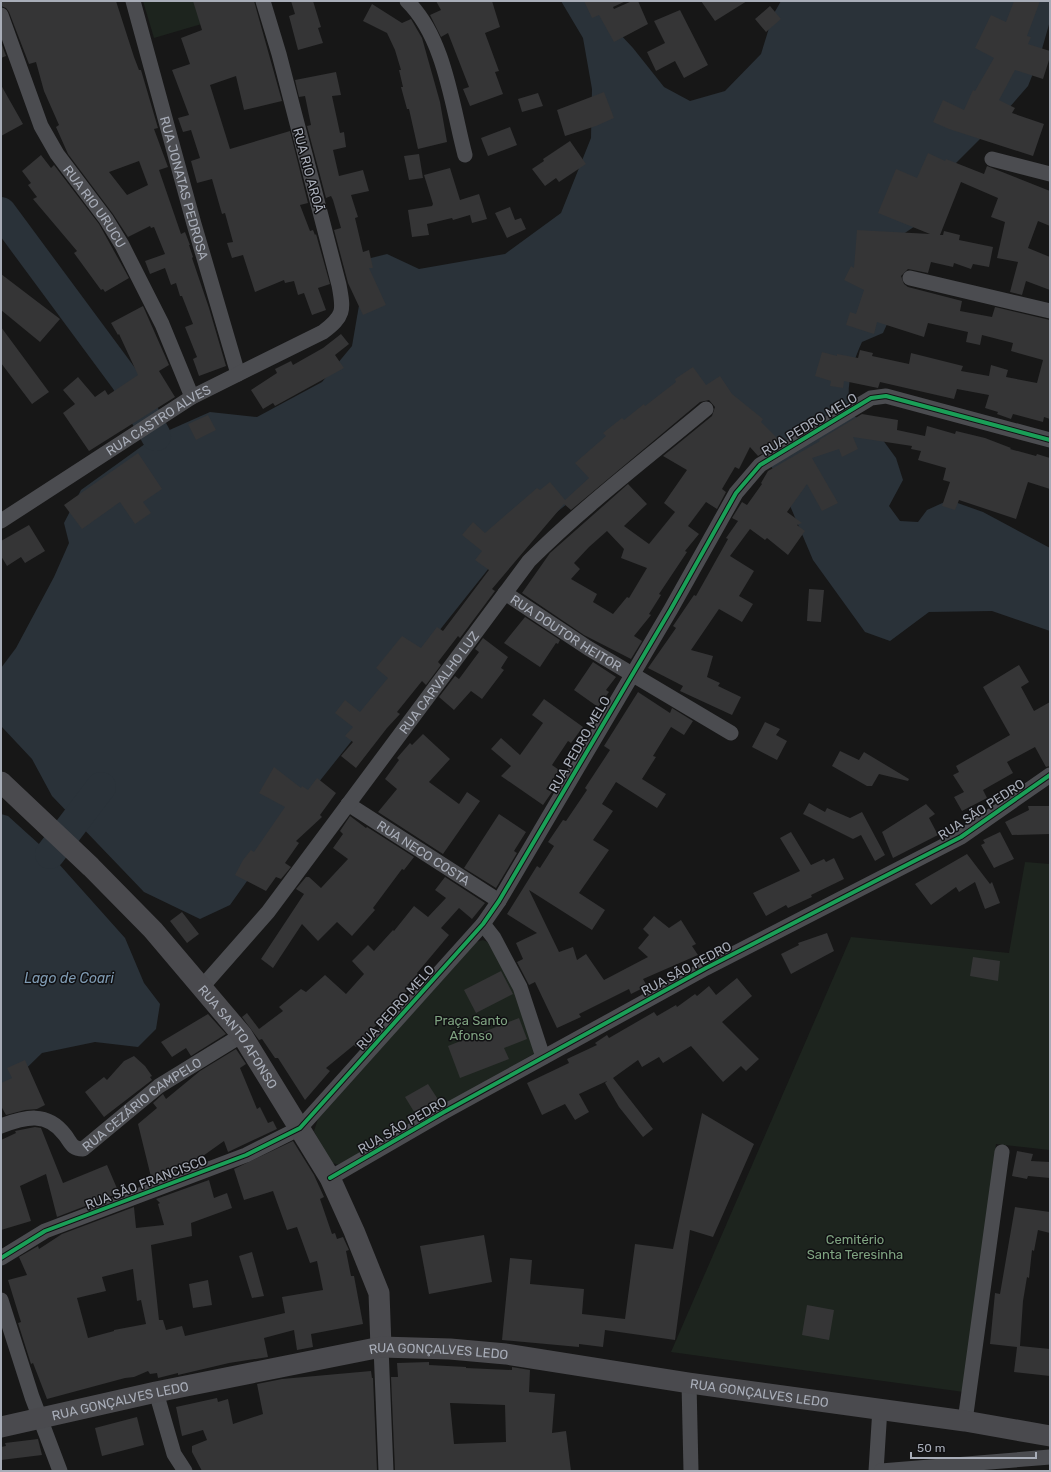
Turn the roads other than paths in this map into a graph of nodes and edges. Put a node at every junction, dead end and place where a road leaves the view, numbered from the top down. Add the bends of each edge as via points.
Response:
1 (134, 1) edge
2 (263, 1) edge
3 (407, 1) edge
4 (1, 15) edge
5 (464, 155) dead end
6 (992, 159) dead end
7 (1050, 174) edge
8 (910, 278) dead end
9 (1050, 311) edge
10 (323, 332) joint
11 (238, 374) junction
12 (192, 397) junction
13 (706, 410) dead end
14 (1050, 440) edge
15 (1, 521) edge
16 (505, 593) junction
17 (632, 674) junction
18 (731, 733) dead end
19 (1050, 775) edge
20 (6, 786) edge
21 (348, 804) junction
22 (499, 901) junction
23 (483, 924) junction
24 (202, 987) junction
25 (242, 1035) junction
26 (543, 1057) junction
27 (1, 1126) edge
28 (300, 1128) junction
29 (1002, 1152) dead end
30 (330, 1178) junction
31 (1, 1258) edge
32 (1, 1300) edge
33 (381, 1347) junction
34 (689, 1383) junction
35 (156, 1392) junction
36 (880, 1408) junction
37 (40, 1420) junction
38 (965, 1421) junction
39 (1, 1427) edge
40 (1050, 1436) edge
41 (1050, 1456) edge
42 (60, 1471) edge
43 (185, 1471) edge
44 (386, 1471) edge
45 (691, 1471) edge
46 (876, 1471) edge
47 (881, 1471) edge

1 - 11 street, RUA JONATAS PEDROSA
2 - 10 street, RUA RIO AROÃ via 343,304 342,313 336,322
3 - 5 street via 417,11 442,62
4 - 12 street, RUA RIO URUCU via 41,126 57,154 106,219 122,245 162,324
6 - 7 street
8 - 9 street
10 - 11 street, RUA CASTRO ALVES
11 - 12 street, RUA CASTRO ALVES
12 - 15 street, RUA CASTRO ALVES
13 - 16 street, RUA CARVALHO LUZ via 551,540 529,561
14 - 17 street, RUA PEDRO MELO via 886,396 871,398 760,465 736,493
16 - 17 street, RUA DOUTOR HEITOR
16 - 21 street, RUA CARVALHO LUZ
17 - 18 street, RUA DOUTOR HEITOR
17 - 22 street, RUA PEDRO MELO
19 - 26 street, RUA SÃO PEDRO via 961,837 805,916
20 - 24 main road, RUA SANTO AFONSO via 153,930
21 - 22 street, RUA NECO COSTA
21 - 24 street, RUA CARVALHO LUZ via 268,912
22 - 23 street, RUA PEDRO MELO
23 - 26 street via 494,938 520,987
23 - 28 street, RUA PEDRO MELO
24 - 25 main road, RUA SANTO AFONSO
25 - 27 street, RUA CEZÁRIO CAMPELO via 159,1086 83,1149 72,1146 51,1121 21,1118
25 - 28 main road, RUA SANTO AFONSO
26 - 30 street, RUA SÃO PEDRO
28 - 30 main road, RUA SANTO AFONSO
28 - 31 street, RUA SÃO FRANCISCO via 246,1155 45,1232
29 - 38 street
30 - 33 main road, RUA SANTO AFONSO via 379,1293
32 - 37 street
33 - 34 main road, RUA GONÇALVES LEDO via 506,1354
33 - 35 main road, RUA GONÇALVES LEDO
33 - 44 street
34 - 36 main road, RUA GONÇALVES LEDO
34 - 45 street
35 - 37 main road, RUA GONÇALVES LEDO
35 - 43 street via 174,1454
36 - 38 main road, RUA GONÇALVES LEDO
36 - 46 street
37 - 39 main road, RUA GONÇALVES LEDO
37 - 42 street
38 - 40 main road, RUA GONÇALVES LEDO
41 - 47 street

